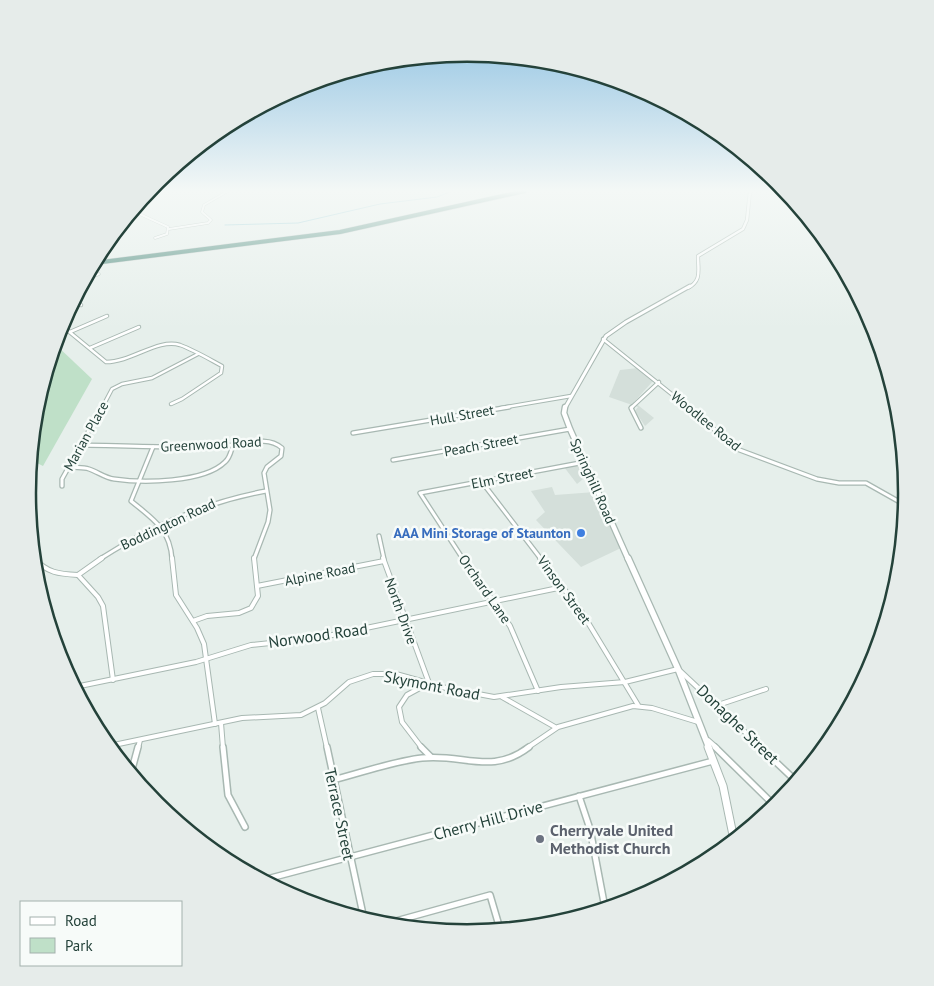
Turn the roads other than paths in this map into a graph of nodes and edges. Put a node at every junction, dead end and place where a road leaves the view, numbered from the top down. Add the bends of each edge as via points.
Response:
1 (160, 237) edge
2 (299, 237) edge
3 (731, 237) edge
4 (155, 238) dead end
5 (104, 262) edge
6 (100, 274) dead end
7 (95, 276) edge
8 (107, 316) dead end
9 (139, 327) dead end
10 (70, 332) joint
11 (603, 339) junction
12 (89, 348) junction
13 (198, 354) junction
14 (659, 382) junction
15 (571, 396) junction
16 (171, 404) dead end
17 (641, 428) dead end
18 (570, 429) junction
19 (353, 433) dead end
20 (82, 444) junction
21 (233, 445) junction
22 (153, 447) junction
23 (392, 460) dead end
24 (585, 462) junction
25 (70, 467) junction
26 (140, 479) junction
27 (482, 482) junction
28 (62, 486) dead end
29 (266, 491) junction
30 (420, 493) joint
31 (898, 501) edge
32 (160, 525) junction
33 (379, 536) dead end
34 (384, 561) junction
35 (43, 568) edge
36 (78, 575) junction
37 (257, 586) junction
38 (563, 587) junction
39 (492, 602) junction
40 (193, 621) junction
41 (405, 621) junction
42 (206, 659) junction
43 (678, 668) junction
44 (113, 680) junction
45 (625, 682) junction
46 (429, 684) junction
47 (82, 686) edge
48 (766, 689) dead end
49 (538, 691) junction
50 (501, 696) junction
51 (638, 704) junction
52 (718, 705) junction
53 (318, 708) junction
54 (699, 722) junction
55 (221, 723) junction
56 (215, 724) junction
57 (555, 728) junction
58 (704, 736) junction
59 (140, 739) junction
60 (117, 744) edge
61 (430, 757) junction
62 (713, 760) junction
63 (133, 765) edge
64 (791, 777) edge
65 (333, 780) junction
66 (579, 796) junction
67 (769, 800) edge
68 (245, 827) dead end
69 (733, 832) edge
70 (349, 857) junction
71 (277, 879) edge
72 (604, 901) edge
73 (362, 910) edge
74 (404, 919) edge
75 (498, 923) edge

1 - 4 street
2 - 5 highway
3 - 11 street, Springhill Road via 699,256 697,282 616,328
6 - 7 street
8 - 10 street
9 - 12 street
10 - 12 street
11 - 14 street, Woodlee Road
11 - 15 street, Springhill Road
12 - 13 street via 102,360 112,362 130,360 168,344 180,345
13 - 16 street via 220,365 222,371
13 - 20 street, Marian Place via 152,378 112,389
14 - 17 street via 631,408
14 - 31 street, Woodlee Road via 738,449 817,479 866,483
15 - 18 street, Springhill Road via 564,412
15 - 19 street, Hull Street
18 - 23 street, Peach Street
18 - 24 street, Springhill Road
20 - 22 street, Greenwood Road
20 - 25 street, Marian Place
21 - 22 street, Greenwood Road
21 - 26 street via 228,460 218,468 180,479
21 - 29 street, Greenwood Road via 267,441 281,447 281,456 264,472
22 - 26 street
24 - 27 street, Elm Street
24 - 43 street, Springhill Road
25 - 26 street via 88,469 112,478
25 - 28 street, Marian Place
26 - 32 street via 132,502
27 - 30 street, Elm Street
27 - 38 street, Vinson Street
29 - 32 street, Boddington Road via 217,501
29 - 37 street, Greenwood Road via 270,507 254,560
30 - 39 street, Orchard Lane
32 - 36 street, Boddington Road via 118,547
32 - 40 street via 173,548 176,594
33 - 34 street, North Drive
34 - 37 street, Alpine Road
34 - 41 street, North Drive
35 - 36 street
36 - 44 street via 103,606
37 - 40 street, Greenwood Road via 257,600 248,609
38 - 39 street, Norwood Road
38 - 45 street, Vinson Street
39 - 41 street, Norwood Road
39 - 49 street, Orchard Lane via 512,630
40 - 42 street via 203,640
41 - 42 street, Norwood Road via 318,638 251,645
41 - 46 street, North Drive
42 - 44 street, Norwood Road
42 - 56 street
43 - 45 street, Skymont Road
43 - 52 street, Donaghe Street
43 - 54 street, Springhill Road
44 - 47 street, Norwood Road
45 - 49 street, Skymont Road
45 - 51 street, Vinson Street
46 - 50 street, Skymont Road
46 - 53 street, Skymont Road via 392,674 366,675 344,685
46 - 61 street via 404,698 399,708 404,725
48 - 52 street
49 - 50 street, Skymont Road
50 - 57 street
51 - 54 street
51 - 57 street
52 - 64 street, Donaghe Street
53 - 55 street, Skymont Road via 292,716 248,717
53 - 65 street, Terrace Street
54 - 58 street, Springhill Road
55 - 56 street, Skymont Road
55 - 68 street via 228,795
56 - 59 street, Skymont Road
57 - 61 street via 516,756 501,762
58 - 62 street, Springhill Road
58 - 67 street
59 - 60 street, Skymont Road
59 - 63 street
61 - 65 street
62 - 66 street, Cherry Hill Drive
62 - 69 street, Springhill Road via 727,800
65 - 70 street, Terrace Street
66 - 70 street, Cherry Hill Drive
66 - 72 street via 590,829
70 - 71 street, Cherry Hill Drive
70 - 73 street, Terrace Street
74 - 75 street via 490,895

